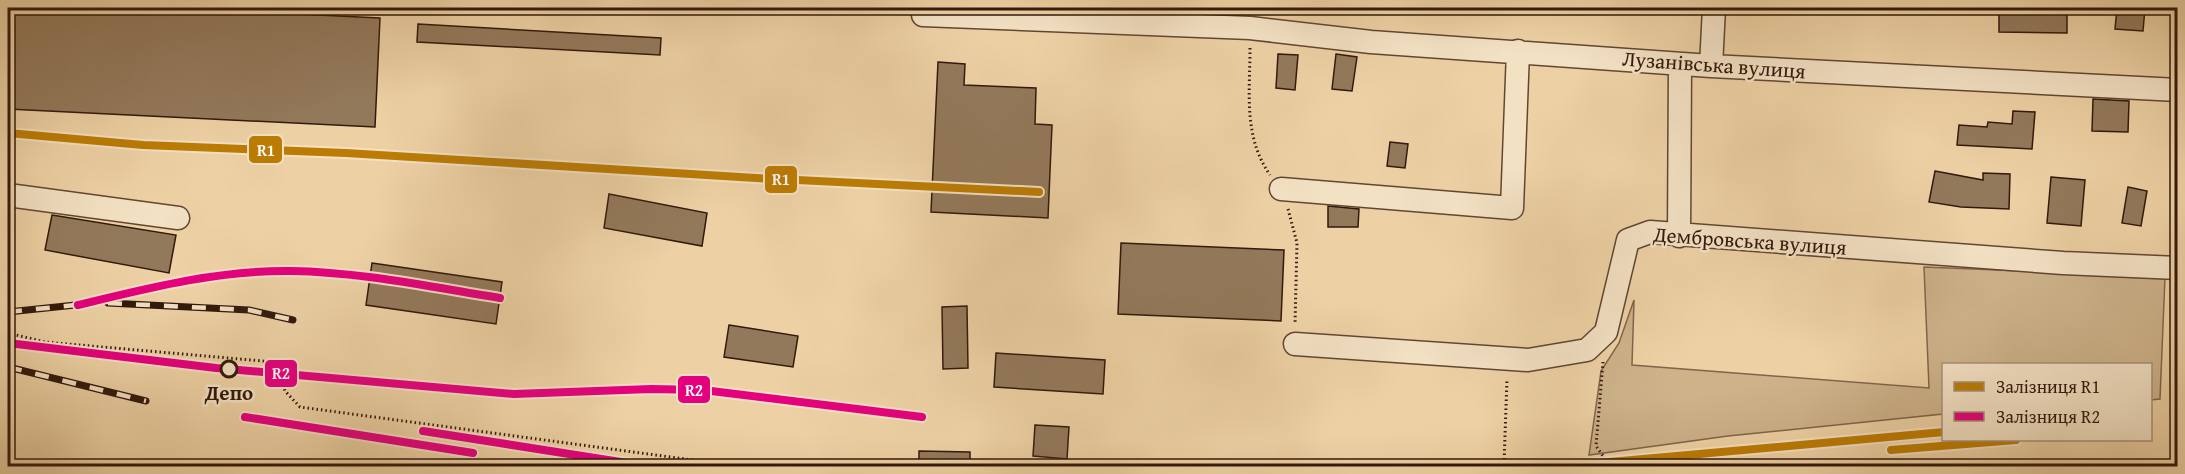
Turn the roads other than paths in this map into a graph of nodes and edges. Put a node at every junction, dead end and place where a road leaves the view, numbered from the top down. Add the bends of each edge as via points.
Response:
1 (1714, 8) edge
2 (923, 15) dead end
3 (1518, 51) junction
4 (1680, 64) junction
5 (1711, 66) junction
6 (2178, 90) edge
7 (1281, 189) dead end
8 (8, 195) edge
9 (178, 218) dead end
10 (1679, 236) junction
11 (2178, 268) edge
12 (1295, 344) dead end

1 - 5 street
2 - 3 street, Лузанівська вулиця via 1251,28 1371,42
3 - 4 street, Лузанівська вулиця
3 - 7 street via 1512,207
4 - 5 street, Лузанівська вулиця
4 - 10 street
5 - 6 street, Лузанівська вулиця
8 - 9 street
10 - 11 street, Дембровська вулиця
10 - 12 street, Дембровська вулиця via 1650,232 1628,240 1606,332 1587,350 1528,360

